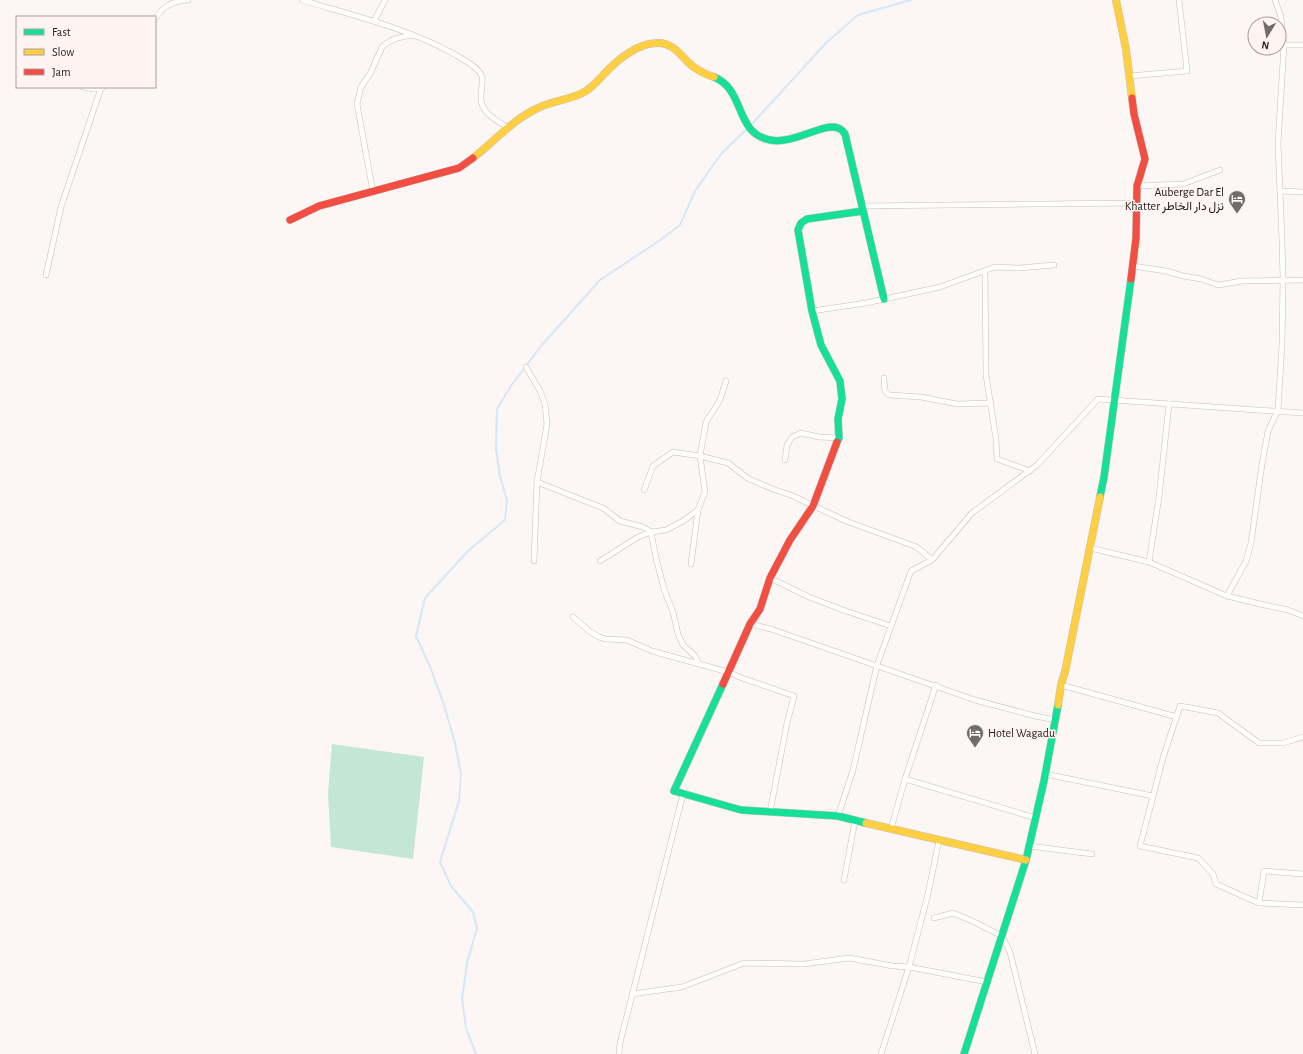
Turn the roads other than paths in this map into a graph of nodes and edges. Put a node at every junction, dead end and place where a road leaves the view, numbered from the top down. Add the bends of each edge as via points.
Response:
1 (188, 0) edge
2 (302, 0) edge
3 (385, 0) edge
4 (1116, 0) edge
5 (1180, 0) edge
6 (1275, 0) edge
7 (1281, 16) edge
8 (156, 18) edge
9 (374, 21) junction
10 (414, 35) junction
11 (1287, 45) edge
12 (1303, 45) edge
13 (1283, 56) edge
14 (1130, 76) junction
15 (89, 88) edge
16 (102, 88) edge
17 (507, 127) junction
18 (1220, 170) dead end
19 (1137, 186) junction
20 (1280, 191) junction
21 (373, 192) junction
22 (1303, 192) edge
23 (1137, 203) junction
24 (863, 208) junction
25 (290, 220) dead end
26 (1054, 265) dead end
27 (1133, 266) junction
28 (985, 271) junction
29 (46, 275) dead end
30 (1282, 279) junction
31 (1303, 280) edge
32 (884, 299) junction
33 (812, 312) junction
34 (526, 367) dead end
35 (884, 378) dead end
36 (726, 381) dead end
37 (1115, 400) junction
38 (991, 403) junction
39 (1169, 404) junction
40 (1278, 410) junction
41 (1303, 413) edge
42 (839, 438) junction
43 (700, 456) junction
44 (786, 460) dead end
45 (1030, 471) junction
46 (537, 482) junction
47 (644, 490) dead end
48 (813, 506) junction
49 (698, 510) junction
50 (651, 532) junction
51 (1090, 548) junction
52 (932, 560) junction
53 (534, 561) dead end
54 (600, 561) dead end
55 (1149, 562) junction
56 (691, 564) dead end
57 (770, 578) junction
58 (1227, 596) junction
59 (1303, 616) edge
60 (573, 617) dead end
61 (750, 624) junction
62 (891, 626) junction
63 (700, 664) junction
64 (877, 665) junction
65 (728, 672) junction
66 (1061, 685) junction
67 (936, 686) junction
68 (1177, 717) junction
69 (1056, 720) junction
70 (1303, 737) edge
71 (1045, 774) junction
72 (905, 779) junction
73 (683, 794) junction
74 (1153, 796) junction
75 (770, 812) junction
76 (838, 816) junction
77 (1036, 818) junction
78 (855, 821) junction
79 (891, 829) junction
80 (939, 840) junction
81 (1029, 846) junction
82 (1092, 854) dead end
83 (1026, 860) junction
84 (1303, 874) edge
85 (844, 880) dead end
86 (1259, 903) junction
87 (1303, 905) edge
88 (934, 918) dead end
89 (1002, 936) junction
90 (909, 967) junction
91 (987, 982) junction
92 (632, 994) junction
93 (619, 1054) edge
94 (881, 1054) edge
95 (964, 1054) edge
96 (1035, 1054) edge

1 - 8 street via 166,6
2 - 9 street
3 - 9 street
4 - 14 street
5 - 14 street via 1187,71
6 - 7 street
9 - 10 street
10 - 17 street via 448,51 479,71 482,81 481,104 488,114
10 - 21 street via 395,38 382,47 358,95 358,112
11 - 12 street
13 - 20 street via 1278,119
14 - 19 street via 1134,114 1145,159
15 - 16 street
16 - 29 street via 61,207
17 - 21 street via 476,157 459,168
17 - 24 street via 543,105 591,88 633,50 645,44 662,43 670,45 699,71 724,81 744,120 752,131 762,138 786,141 830,126 842,130 846,135
18 - 19 street via 1183,184
19 - 23 street
20 - 22 street
20 - 30 street
21 - 25 street via 319,206
23 - 24 street
23 - 27 street
24 - 32 street
24 - 33 street via 807,219 799,225
26 - 28 street via 995,267
27 - 30 street via 1166,271 1218,285
27 - 37 street
28 - 32 street via 940,287
28 - 38 street via 986,375
30 - 31 street
30 - 40 street via 1282,345
32 - 33 street
33 - 42 street via 821,344 840,381 842,398 838,419
34 - 46 street via 540,391 547,424
35 - 38 street via 885,391 889,395 921,397 957,404
36 - 43 street via 720,400 706,422
37 - 39 street
37 - 45 street via 1098,398
37 - 51 street
38 - 45 street via 997,459
39 - 40 street
39 - 55 street
40 - 41 street
40 - 58 street via 1268,431 1251,542 1246,560
42 - 44 street via 801,433 792,437 787,445
42 - 48 street
43 - 47 street via 673,452 653,466
43 - 48 street via 728,463 749,479
43 - 49 street via 705,492
45 - 52 street via 972,513
46 - 50 street via 603,508 620,521 643,527
46 - 53 street
48 - 52 street via 918,547
48 - 57 street via 790,540
49 - 50 street via 666,530
49 - 56 street
50 - 54 street via 638,537
50 - 63 street via 664,589 678,634 683,645
51 - 55 street
51 - 66 street
52 - 62 street via 911,571
55 - 58 street
57 - 61 street via 760,609
57 - 62 street via 809,597
58 - 59 street
60 - 63 street via 599,637 627,640 652,651
61 - 64 street
61 - 65 street
62 - 64 street
63 - 65 street
64 - 67 street
64 - 76 street via 853,770
65 - 73 street via 674,791
65 - 75 street via 794,696
66 - 68 street
66 - 69 street
67 - 69 street via 975,700
67 - 72 street
68 - 70 street via 1180,706 1218,713 1259,743 1283,743
68 - 74 street
69 - 71 street
71 - 74 street
71 - 77 street
72 - 77 street
72 - 79 street
73 - 75 street via 741,810
73 - 92 street
74 - 86 street via 1140,846 1198,858 1213,874 1216,884
75 - 76 street
76 - 78 street
77 - 81 street
78 - 79 street
78 - 85 street
79 - 80 street
80 - 83 street
80 - 90 street
81 - 82 street
81 - 83 street
83 - 89 street
84 - 86 street via 1264,871
86 - 87 street
88 - 89 street via 953,912
89 - 91 street
89 - 96 street via 1010,952
90 - 91 street
90 - 92 street via 849,958 804,964 744,963 682,987
90 - 94 street
91 - 95 street
92 - 93 street

